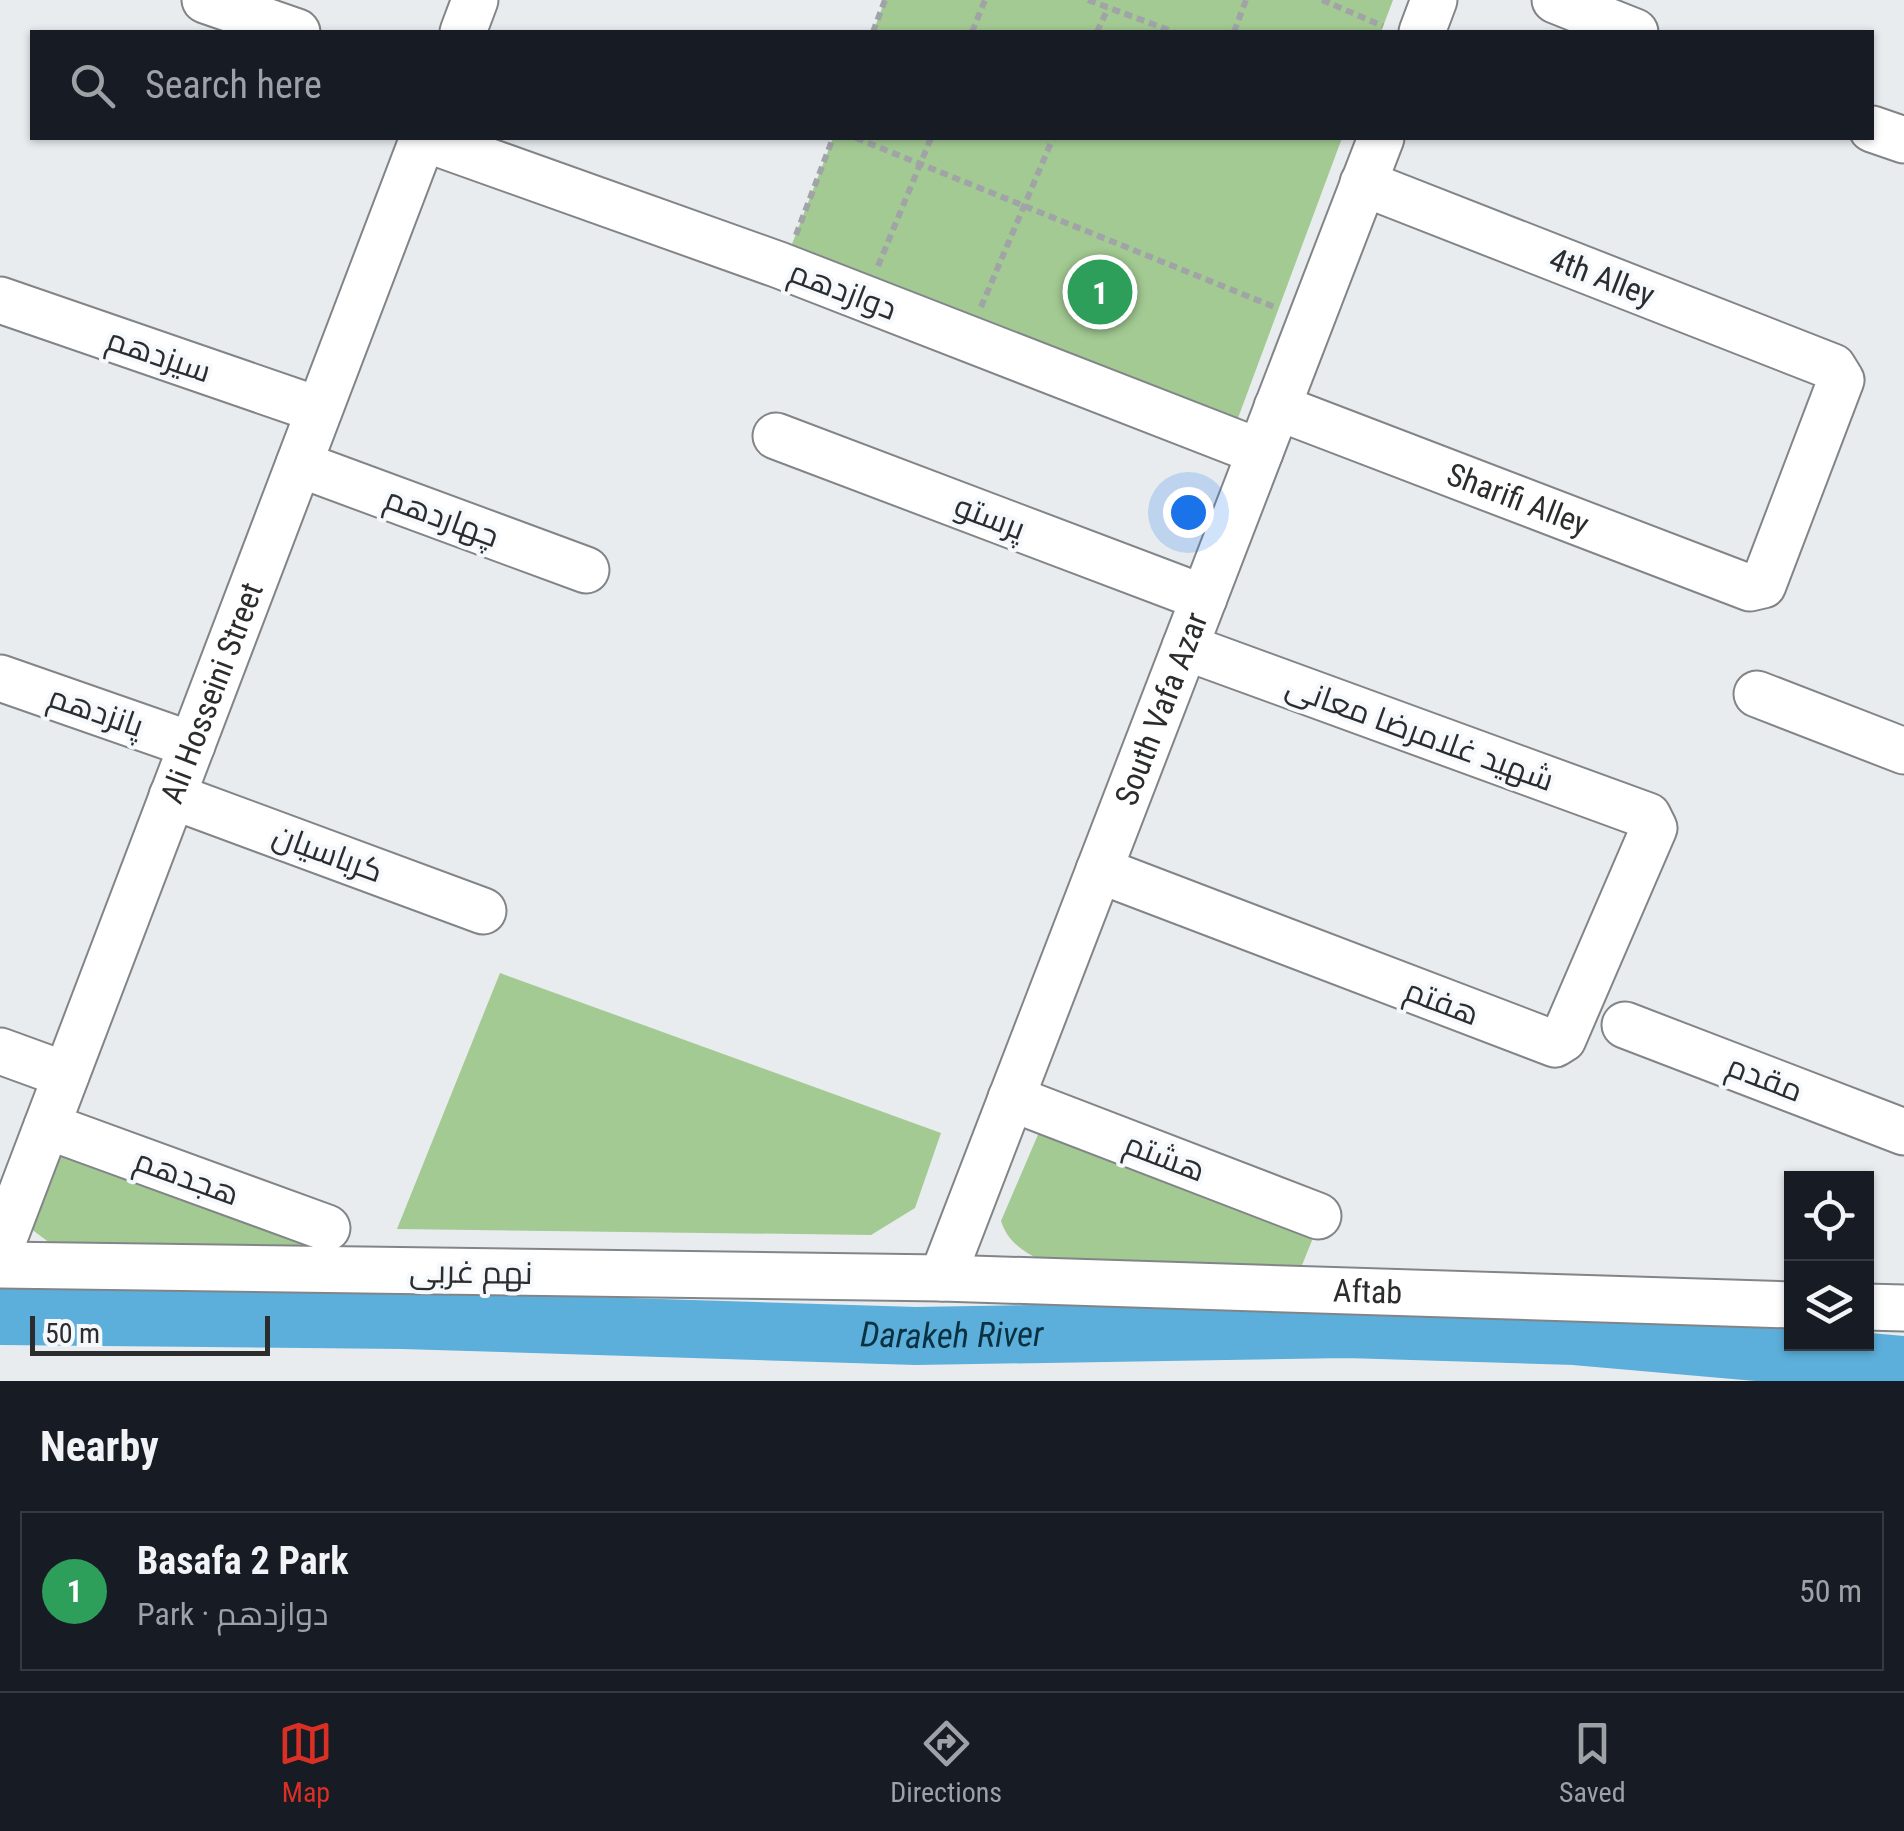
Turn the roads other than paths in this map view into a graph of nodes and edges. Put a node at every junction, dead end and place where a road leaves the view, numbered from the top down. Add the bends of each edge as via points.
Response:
1 (206, 0) edge
2 (475, 0) edge
3 (1434, 0) edge
4 (1555, 0) edge
5 (1402, 29) edge
6 (292, 30) edge
7 (463, 30) edge
8 (1629, 30) edge
9 (1874, 130) edge
10 (422, 140) edge
11 (429, 140) edge
12 (1380, 140) edge
13 (1904, 140) edge
14 (1364, 183) junction
15 (0, 300) edge
16 (1277, 407) junction
17 (319, 410) junction
18 (776, 436) dead end
19 (1260, 452) junction
20 (298, 464) junction
21 (586, 570) dead end
22 (1756, 589) joint
23 (1204, 598) junction
24 (1185, 648) junction
25 (0, 678) edge
26 (1757, 694) dead end
27 (192, 745) junction
28 (1904, 751) edge
29 (172, 796) junction
30 (1652, 821) joint
31 (1099, 870) junction
32 (483, 911) dead end
33 (1625, 1025) dead end
34 (0, 1051) edge
35 (66, 1075) junction
36 (1011, 1098) junction
37 (47, 1126) junction
38 (1904, 1132) edge
39 (1318, 1216) dead end
40 (327, 1228) dead end
41 (0, 1250) edge
42 (0, 1266) edge
43 (942, 1278) junction
44 (1784, 1304) edge
45 (1874, 1307) edge
46 (1904, 1308) edge

1 - 6 street
2 - 7 street
3 - 5 street
4 - 8 street
9 - 13 street
10 - 17 street, Ali Hosseini Street
11 - 19 street, دوازدهم via 778,265
12 - 14 street, South Vafa Azar
14 - 16 street, South Vafa Azar
14 - 22 street, 4th Alley via 1840,373 1763,585
15 - 17 street, سیزدهم
16 - 19 street, South Vafa Azar
16 - 22 street, Sharifi Alley
17 - 20 street, Ali Hosseini Street
18 - 23 street, پرستو
19 - 23 street, South Vafa Azar
20 - 21 street, چهاردهم
20 - 27 street, Ali Hosseini Street
23 - 24 street, South Vafa Azar
24 - 30 street, شهید غلامرضا معانی
24 - 31 street, South Vafa Azar
25 - 27 street, پانزدهم
26 - 28 street
27 - 29 street, Ali Hosseini Street
29 - 32 street, کرباسیان
29 - 35 street, Ali Hosseini Street
30 - 31 street, هفتم via 1571,1022 1555,1044
31 - 36 street, South Vafa Azar
33 - 38 street, مقدم
34 - 35 street
35 - 37 street, Ali Hosseini Street
36 - 39 street, هشتم
36 - 43 street, South Vafa Azar
37 - 40 street, هجدهم
37 - 41 street, Ali Hosseini Street
42 - 43 street, نهم غربی
43 - 44 street, Aftab
45 - 46 street

